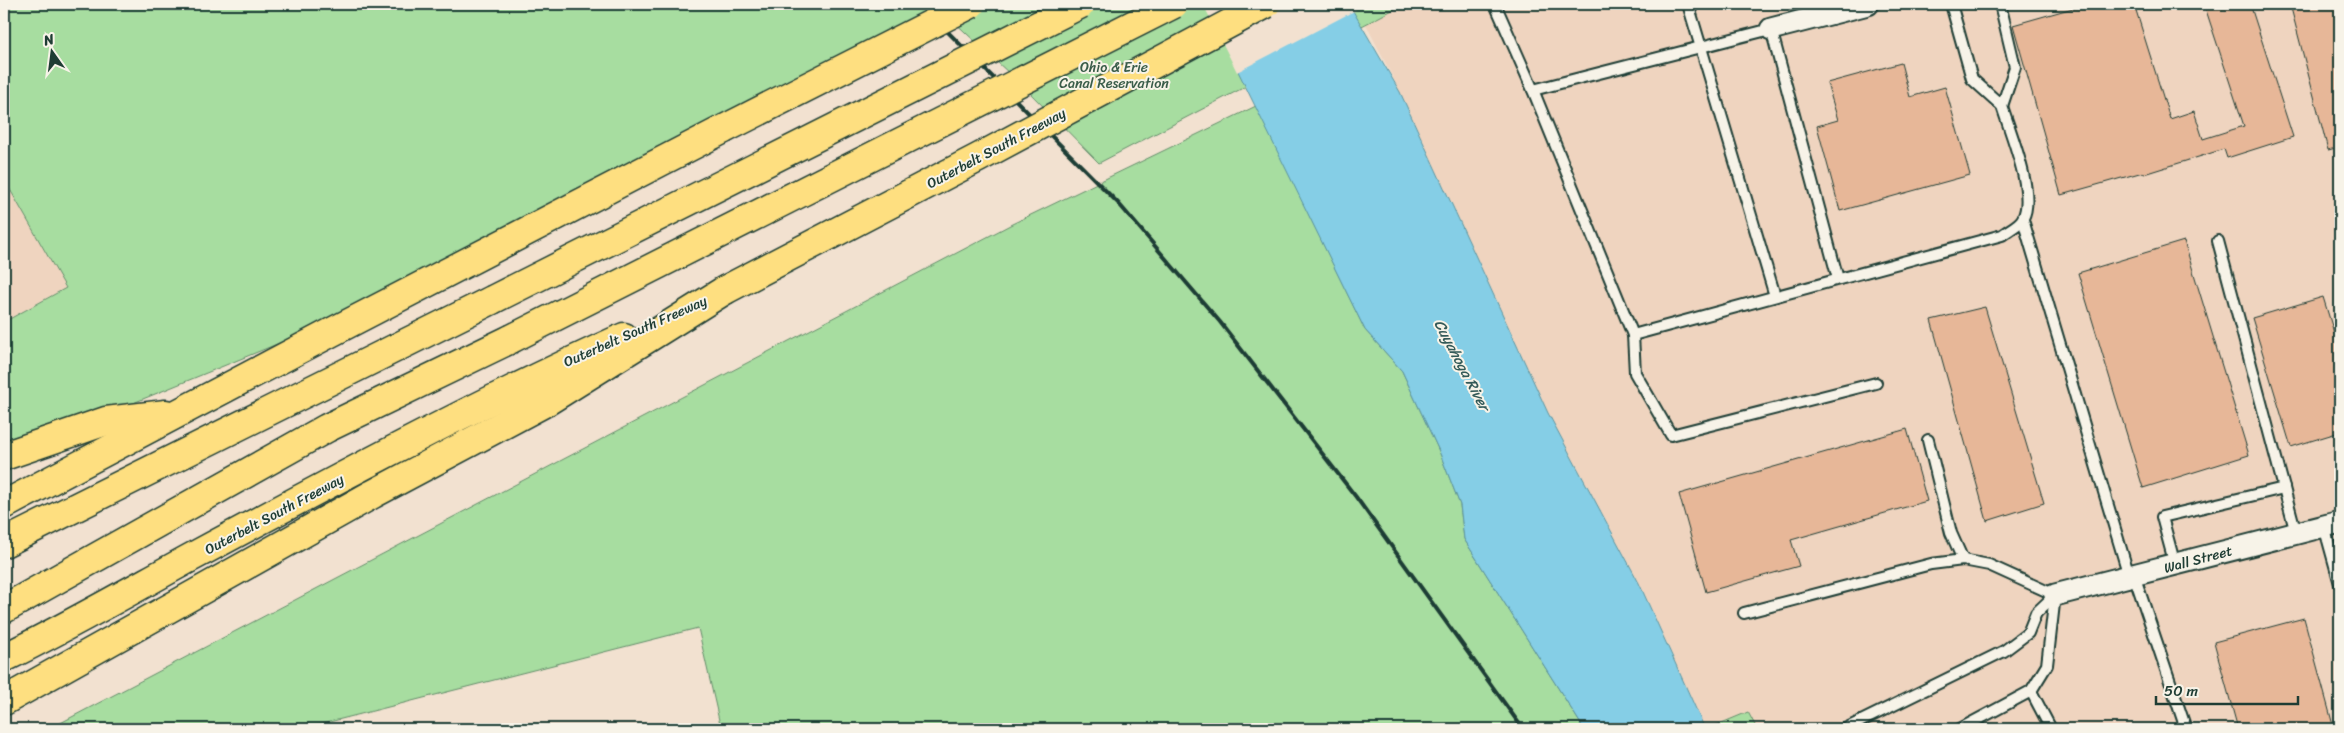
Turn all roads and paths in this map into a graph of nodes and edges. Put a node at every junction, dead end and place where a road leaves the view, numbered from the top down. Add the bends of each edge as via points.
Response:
1 (970, 4) edge
2 (1081, 4) edge
3 (1174, 4) edge
4 (1266, 4) edge
5 (1494, 4) edge
6 (1688, 4) edge
7 (1868, 4) edge
8 (1951, 4) edge
9 (2000, 4) edge
10 (1771, 29) junction
11 (1700, 48) junction
12 (1533, 90) junction
13 (2002, 106) junction
14 (2023, 220) junction
15 (2218, 241) dead end
16 (1838, 279) junction
17 (725, 290) junction
18 (1774, 296) junction
19 (1633, 335) junction
20 (1876, 382) dead end
21 (182, 412) junction
22 (1928, 440) dead end
23 (4, 456) edge
24 (2284, 488) junction
25 (4, 505) edge
26 (2332, 524) edge
27 (2296, 533) junction
28 (4, 543) edge
29 (1963, 560) junction
30 (2174, 565) junction
31 (2132, 576) junction
32 (2340, 584) edge
33 (2055, 596) junction
34 (4, 609) edge
35 (1744, 613) dead end
36 (4, 658) edge
37 (2031, 691) junction
38 (4, 701) edge
39 (1844, 729) edge
40 (1960, 729) edge
41 (2051, 729) edge
42 (2186, 729) edge

1 - 21 highway, bridge
2 - 28 highway, bridge
3 - 34 highway, bridge via 511,339 327,428
4 - 17 highway, Outerbelt South Freeway, bridge
5 - 12 lane
6 - 11 lane
7 - 10 street
8 - 13 lane via 1972,79
9 - 13 lane via 2015,66
10 - 11 lane
10 - 16 lane
11 - 12 lane
11 - 18 lane
12 - 19 lane
13 - 14 lane via 2027,190
14 - 16 lane via 2002,235
14 - 31 lane
15 - 24 lane
16 - 18 lane
17 - 36 highway, Outerbelt South Freeway via 535,377
17 - 38 highway via 546,402 373,494
18 - 19 lane
19 - 20 lane via 1635,373 1671,435
21 - 23 highway via 106,421
21 - 25 highway
22 - 29 lane via 1951,533
24 - 27 lane
24 - 30 lane via 2162,517
26 - 27 street, Wall Street
26 - 32 lane
27 - 30 street, Wall Street
29 - 33 lane via 1989,565
29 - 35 lane via 1931,564
30 - 31 street, Wall Street
31 - 33 street, Wall Street
31 - 42 lane
33 - 37 lane via 2047,665
33 - 39 lane via 2036,613 2028,632 2004,651
37 - 40 lane
37 - 41 lane

